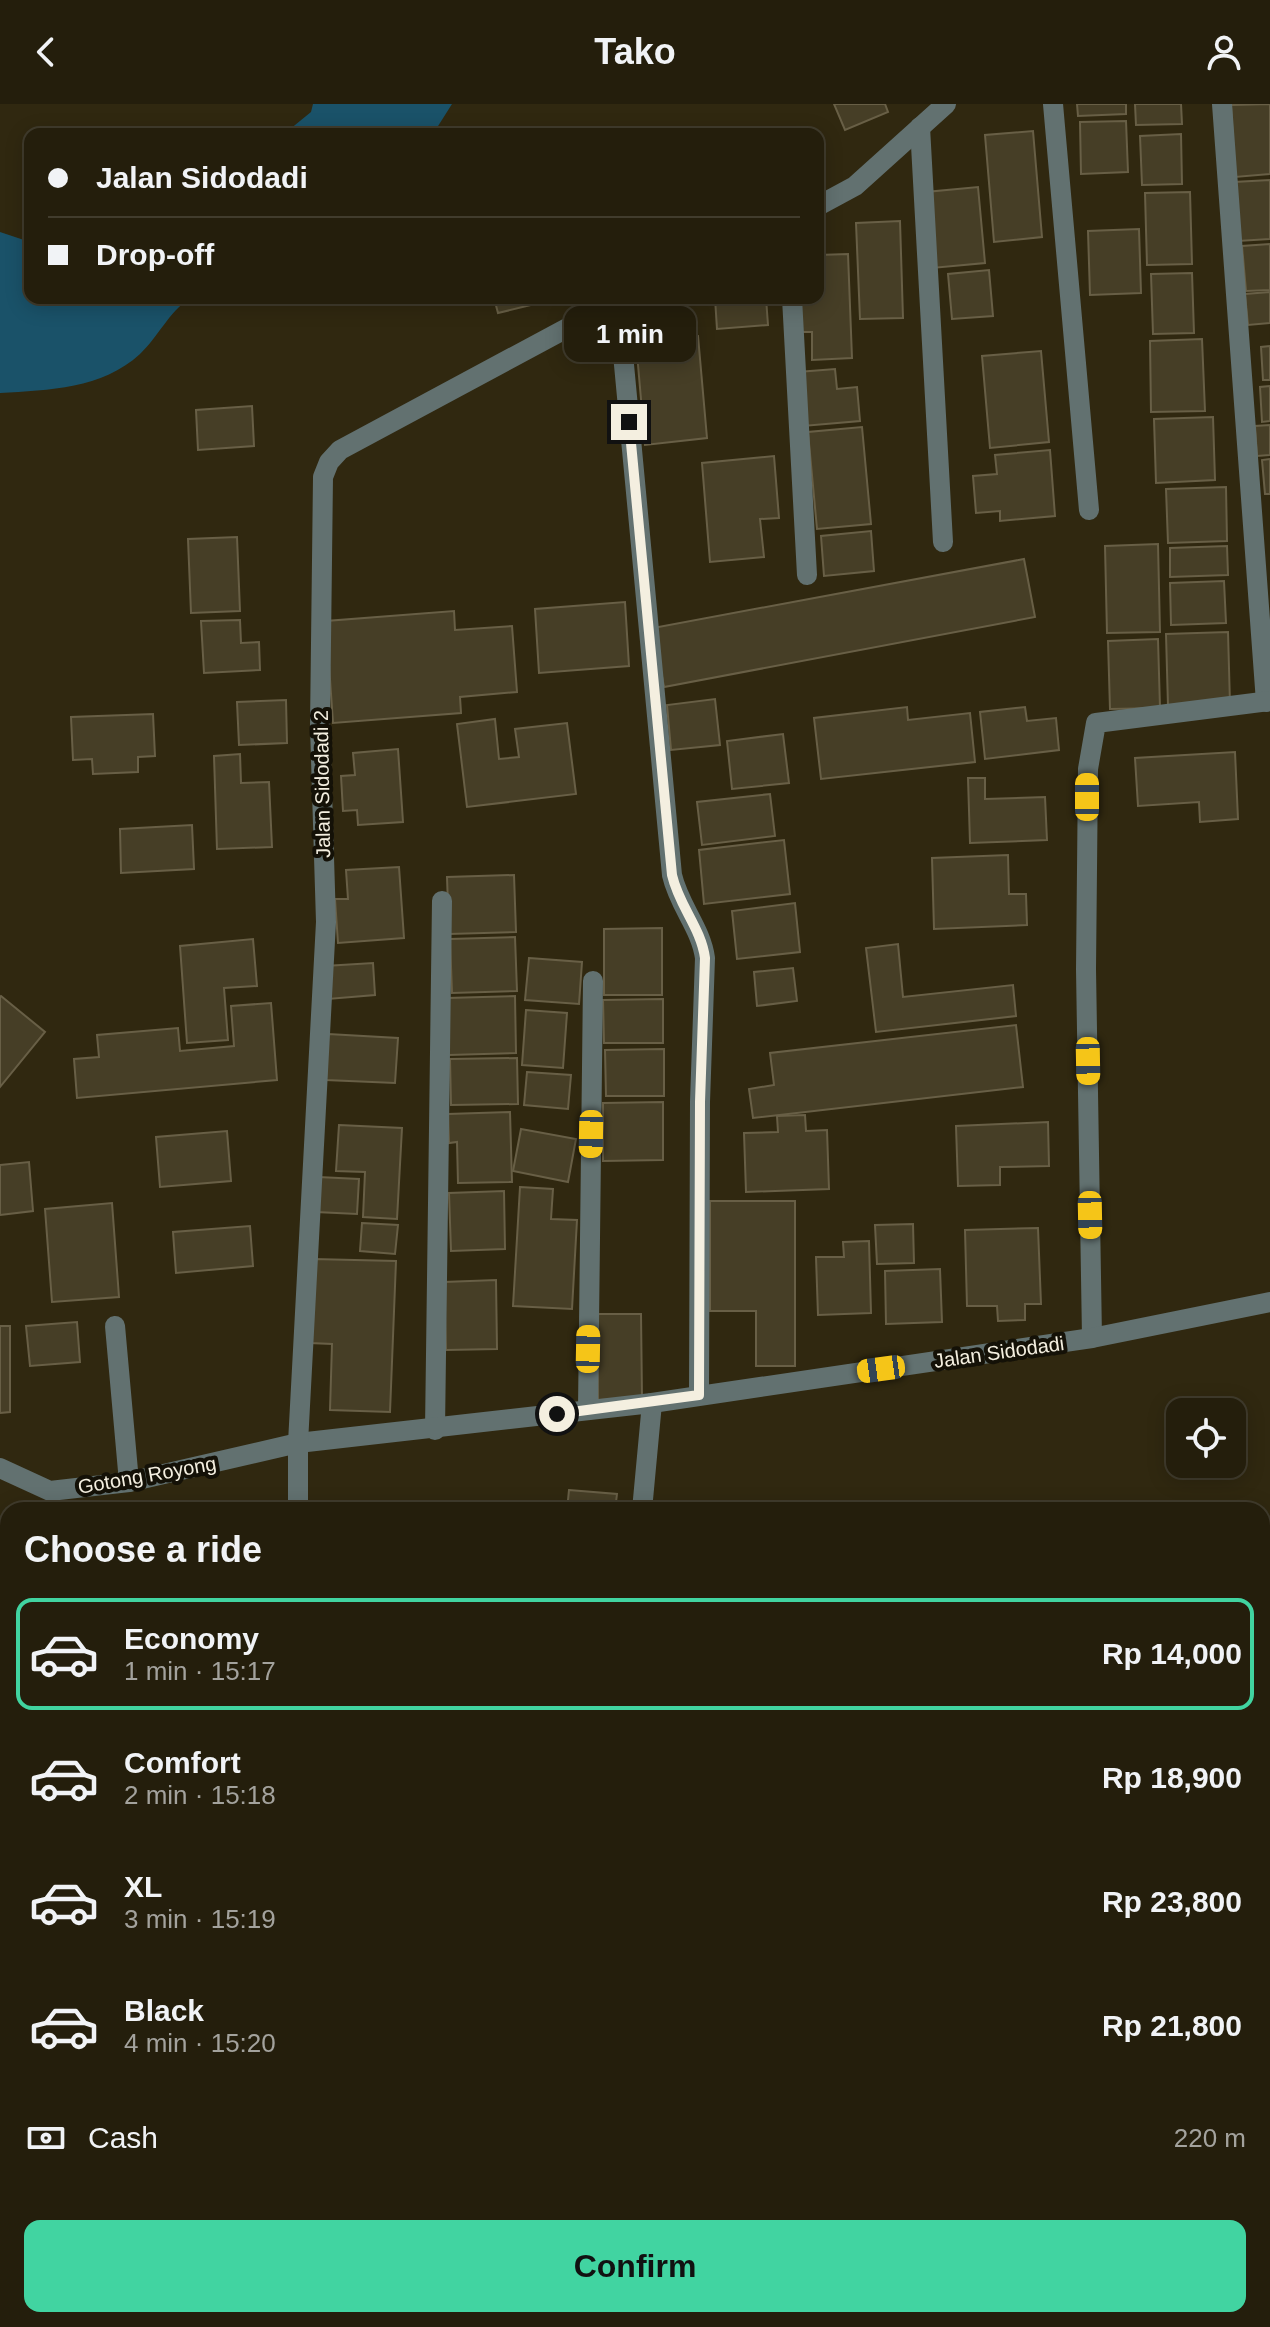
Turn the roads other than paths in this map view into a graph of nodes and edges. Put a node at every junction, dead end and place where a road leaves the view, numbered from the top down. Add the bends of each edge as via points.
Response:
1 (946, 104) edge
2 (1053, 104) edge
3 (1222, 104) edge
4 (920, 127) junction
5 (824, 203) edge
6 (611, 304) edge
7 (620, 304) edge
8 (792, 304) edge
9 (1089, 510) dead end
10 (943, 542) dead end
11 (807, 575) dead end
12 (1268, 701) edge
13 (442, 901) dead end
14 (593, 981) dead end
15 (1270, 1302) edge
16 (115, 1326) dead end
17 (1092, 1338) junction
18 (699, 1395) junction
19 (652, 1403) junction
20 (588, 1410) junction
21 (435, 1430) junction
22 (298, 1443) junction
23 (0, 1468) edge
24 (129, 1482) junction
25 (50, 1501) edge
26 (298, 1502) edge
27 (643, 1502) edge

1 - 4 street
2 - 9 street
3 - 12 street
4 - 5 street via 855,186
4 - 10 street
6 - 22 street, Jalan Sidodadi 2 via 340,450 323,477 320,726 326,922
7 - 18 street via 672,875 677,899 702,937 705,958
8 - 11 street
12 - 17 street via 1096,723 1088,769 1086,969
13 - 21 street
14 - 20 street
15 - 17 street, Jalan Sidodadi
16 - 24 street
17 - 18 street, Jalan Sidodadi
18 - 19 street, Jalan Sidodadi
19 - 20 street, Jalan Sidodadi
19 - 27 street
20 - 21 street, Jalan Sidodadi
21 - 22 street, Jalan Sidodadi
22 - 24 street, Gotong Royong
22 - 26 street, Jalan Sidodadi 2
23 - 25 street, Gotong Royong
24 - 25 street, Gotong Royong

